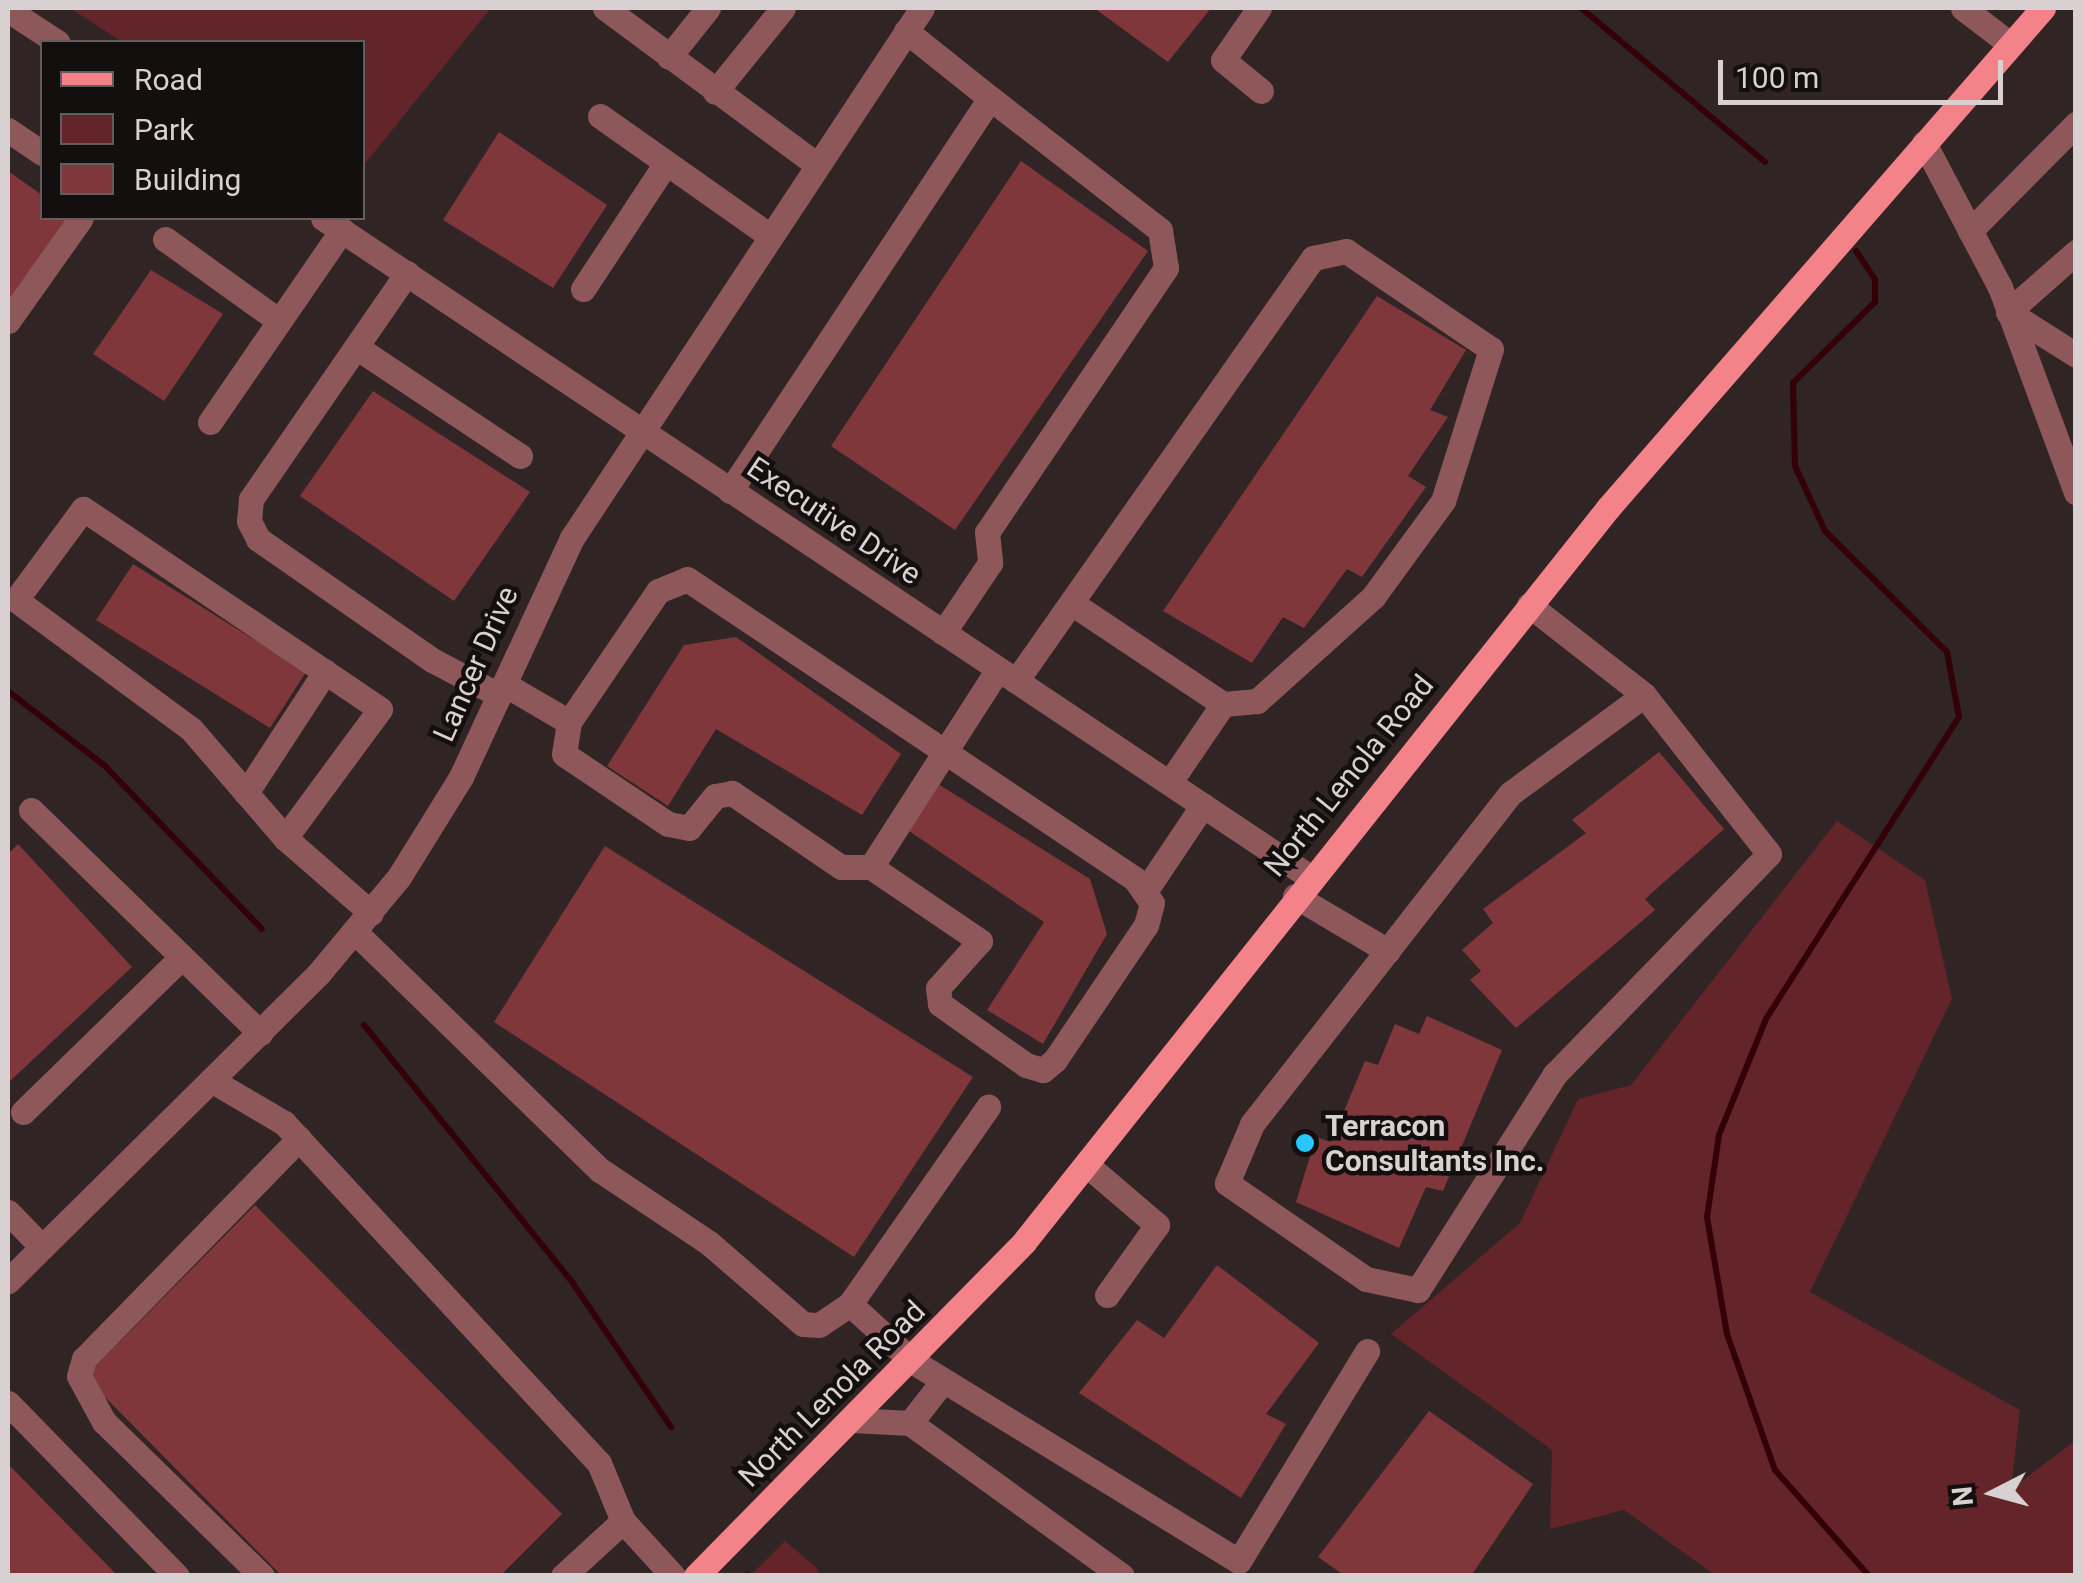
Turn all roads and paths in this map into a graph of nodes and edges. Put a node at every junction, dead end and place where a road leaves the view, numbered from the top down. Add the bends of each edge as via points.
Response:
1 (605, 8) edge
2 (708, 8) edge
3 (783, 8) edge
4 (922, 8) edge
5 (1259, 8) edge
6 (1963, 8) edge
7 (2043, 8) edge
8 (8, 10) edge
9 (906, 30) junction
10 (55, 40) edge
11 (2010, 44) junction
12 (669, 57) junction
13 (1261, 91) dead end
14 (715, 92) junction
15 (990, 98) junction
16 (600, 116) dead end
17 (2076, 124) edge
18 (8, 130) edge
19 (1924, 143) junction
20 (40, 153) edge
21 (666, 163) junction
22 (818, 165) junction
23 (80, 220) edge
24 (332, 224) edge
25 (1970, 231) junction
26 (770, 236) junction
27 (165, 239) dead end
28 (2076, 252) edge
29 (407, 273) junction
30 (583, 289) dead end
31 (2008, 312) junction
32 (8, 321) edge
33 (279, 321) junction
34 (356, 348) junction
35 (2076, 356) edge
36 (210, 422) dead end
37 (641, 432) junction
38 (520, 456) dead end
39 (730, 491) junction
40 (2076, 492) edge
41 (1074, 604) junction
42 (1530, 605) junction
43 (943, 632) junction
44 (326, 672) junction
45 (1007, 675) junction
46 (502, 689) junction
47 (1644, 694) junction
48 (1223, 704) junction
49 (570, 722) junction
50 (943, 753) junction
51 (1170, 782) junction
52 (246, 793) junction
53 (1203, 805) junction
54 (32, 810) dead end
55 (285, 838) junction
56 (872, 867) junction
57 (1302, 886) junction
58 (1146, 890) junction
59 (363, 923) junction
60 (1388, 951) junction
61 (182, 957) junction
62 (260, 1033) junction
63 (211, 1080) junction
64 (988, 1107) dead end
65 (23, 1112) dead end
66 (299, 1139) junction
67 (1088, 1166) junction
68 (8, 1212) edge
69 (42, 1246) junction
70 (8, 1280) edge
71 (1107, 1295) dead end
72 (850, 1304) junction
73 (1368, 1351) dead end
74 (912, 1361) junction
75 (943, 1381) junction
76 (10, 1411) edge
77 (852, 1420) junction
78 (910, 1423) junction
79 (623, 1521) junction
80 (1235, 1559) junction
81 (177, 1576) edge
82 (262, 1576) edge
83 (563, 1576) edge
84 (673, 1576) edge
85 (696, 1576) edge
86 (1122, 1576) edge
87 (1256, 1576) edge

1 - 12 street
2 - 12 street
3 - 14 street
4 - 9 street, Lancer Drive
5 - 13 street via 1223,60
6 - 11 street
7 - 11 main road, North Lenola Road
8 - 10 street
9 - 15 street
9 - 22 street, Lancer Drive
11 - 19 main road, North Lenola Road
12 - 14 street
14 - 22 street
15 - 39 street
15 - 43 street via 1160,230 1166,268 987,532 990,563
16 - 21 street
17 - 25 street
18 - 20 street
19 - 25 street
19 - 42 main road, North Lenola Road
21 - 26 street
21 - 30 street
22 - 26 street, Lancer Drive
23 - 32 street
24 - 29 street, Executive Drive
24 - 33 street
25 - 31 street
26 - 37 street, Lancer Drive
27 - 33 street
28 - 31 street
29 - 34 street
29 - 37 street, Executive Drive
31 - 35 street
31 - 40 street
33 - 36 street
34 - 38 street
34 - 46 street via 252,499 252,532 432,660
37 - 39 street, Executive Drive
37 - 46 street, Lancer Drive via 558,562
39 - 43 street, Executive Drive
41 - 45 street
41 - 48 street
41 - 48 street via 1313,258 1346,251 1491,349 1443,500 1373,597 1256,702
42 - 47 street
42 - 57 main road, North Lenola Road
43 - 45 street, Executive Drive
44 - 52 street
44 - 52 street via 82,509 16,600 191,730
44 - 55 street via 380,709
45 - 50 street
45 - 51 street, Executive Drive
46 - 49 street
46 - 59 street, Lancer Drive via 443,810
47 - 60 street via 1511,793
47 - 60 street via 1769,854 1555,1074 1418,1290 1366,1279 1227,1184 1252,1124
48 - 51 street
49 - 50 street via 658,591 687,579
49 - 56 street via 564,754 668,824 690,828 715,796 732,793 841,867
50 - 56 street
50 - 58 street
51 - 53 street, Executive Drive
52 - 55 street
53 - 57 street, Executive Drive
53 - 58 street
54 - 61 street
55 - 59 street
56 - 58 street via 980,941 938,988 940,1004 995,1048 1044,1070 1146,925
57 - 60 street, Executive Drive
57 - 67 main road, North Lenola Road
59 - 62 street, Lancer Drive
59 - 72 street via 600,1170 709,1243 803,1324 819,1325
61 - 62 street
61 - 65 street
62 - 63 street, Lancer Drive
63 - 66 street
63 - 69 street, Lancer Drive
64 - 72 street
66 - 79 street via 599,1463
66 - 82 street via 84,1360 79,1376 104,1422
67 - 71 street via 1158,1225
67 - 74 main road, North Lenola Road
68 - 69 street
69 - 70 street, Lancer Drive
72 - 74 street
73 - 80 street
74 - 75 street
74 - 77 main road, North Lenola Road
75 - 78 street
75 - 80 street
76 - 81 street
77 - 78 street
77 - 85 main road, North Lenola Road
78 - 86 street
79 - 83 street
79 - 84 street
80 - 87 street

